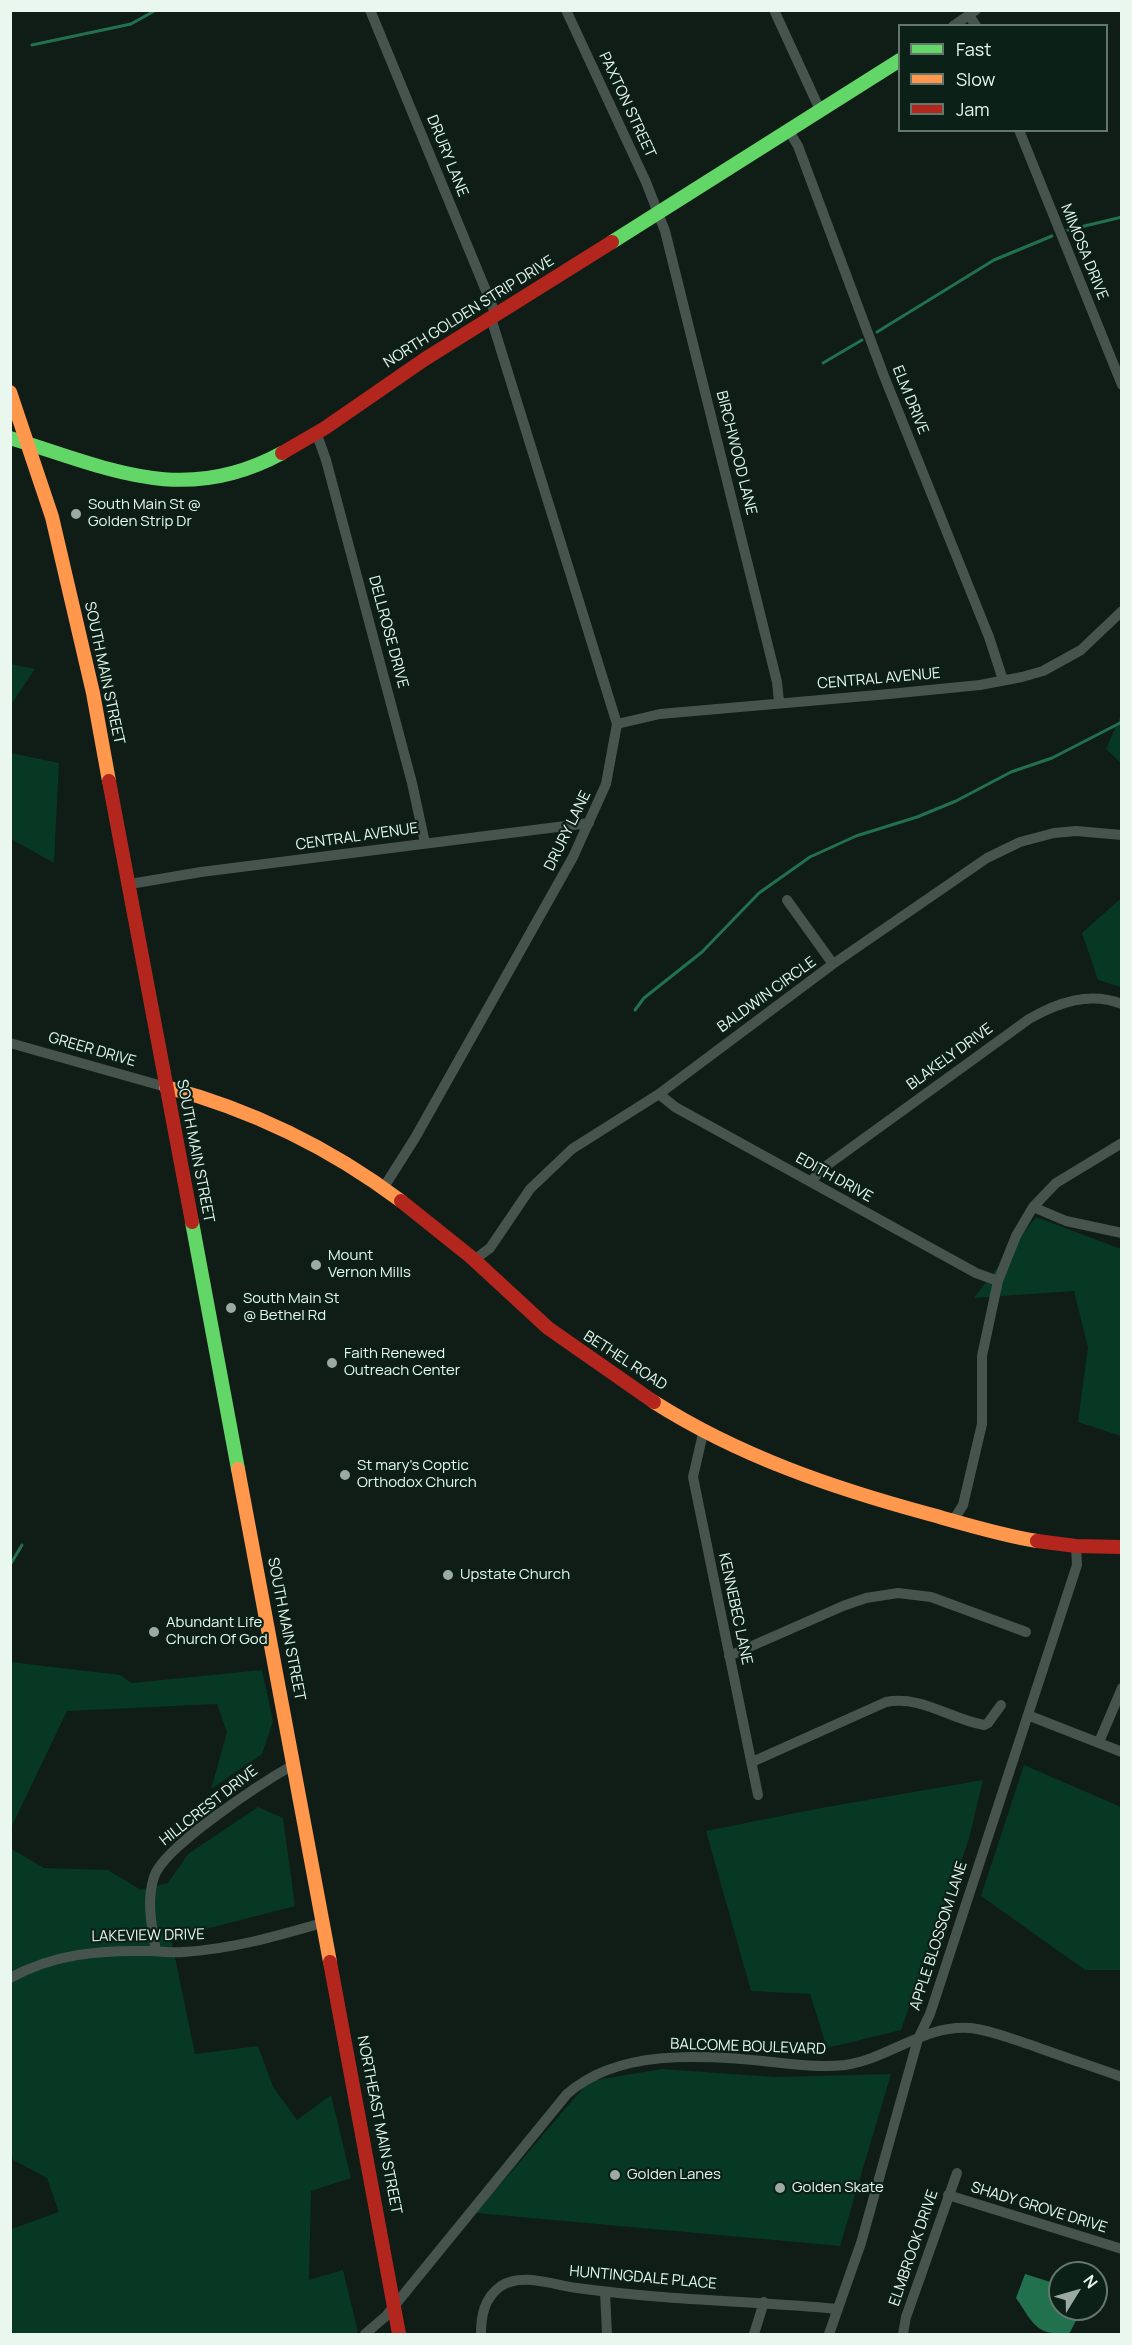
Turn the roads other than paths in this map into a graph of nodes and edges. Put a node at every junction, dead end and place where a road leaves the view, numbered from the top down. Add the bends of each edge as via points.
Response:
1 (369, 10) edge
2 (566, 10) edge
3 (774, 10) edge
4 (973, 13) edge
5 (956, 24) edge
6 (898, 61) edge
7 (820, 110) junction
8 (789, 131) junction
9 (1020, 132) edge
10 (658, 213) junction
11 (493, 316) junction
12 (1122, 385) edge
13 (10, 392) edge
14 (316, 432) junction
15 (10, 438) edge
16 (28, 443) junction
17 (1122, 611) edge
18 (1003, 680) junction
19 (779, 702) junction
20 (617, 724) junction
21 (589, 823) junction
22 (1122, 835) edge
23 (425, 843) junction
24 (130, 884) junction
25 (787, 900) dead end
26 (833, 964) junction
27 (1122, 1004) edge
28 (10, 1043) edge
29 (166, 1087) junction
30 (659, 1095) junction
31 (1122, 1143) edge
32 (812, 1180) junction
33 (384, 1187) junction
34 (1033, 1207) junction
35 (1122, 1233) edge
36 (474, 1260) junction
37 (998, 1281) junction
38 (704, 1429) junction
39 (953, 1521) junction
40 (1076, 1547) junction
41 (1122, 1547) edge
42 (1026, 1632) dead end
43 (729, 1656) junction
44 (1122, 1688) edge
45 (1001, 1705) dead end
46 (1030, 1716) junction
47 (1099, 1742) junction
48 (1122, 1752) edge
49 (752, 1762) junction
50 (293, 1765) junction
51 (758, 1795) dead end
52 (322, 1923) junction
53 (156, 1951) junction
54 (10, 1978) edge
55 (918, 2039) junction
56 (1122, 2077) edge
57 (957, 2173) dead end
58 (948, 2195) junction
59 (1122, 2249) edge
60 (605, 2292) junction
61 (764, 2302) junction
62 (395, 2304) junction
63 (838, 2309) junction
64 (364, 2334) edge
65 (399, 2334) edge
66 (481, 2334) edge
67 (607, 2334) edge
68 (754, 2334) edge
69 (830, 2334) edge
70 (903, 2334) edge

1 - 11 street, DRURY LANE
2 - 10 street, PAXTON STREET
3 - 7 street
4 - 5 street
6 - 7 street, NORTH GOLDEN STRIP DRIVE
7 - 8 street, NORTH GOLDEN STRIP DRIVE
8 - 10 street, NORTH GOLDEN STRIP DRIVE
8 - 18 street, ELM DRIVE
9 - 12 street, MIMOSA DRIVE
10 - 11 street, NORTH GOLDEN STRIP DRIVE
10 - 19 street, BIRCHWOOD LANE via 671,250 736,512
11 - 14 street, NORTH GOLDEN STRIP DRIVE
11 - 20 street, DRURY LANE
13 - 16 street, SOUTH MAIN STREET
14 - 16 street, NORTH GOLDEN STRIP DRIVE via 253,468 188,482 141,477
14 - 23 street, DELLROSE DRIVE via 327,460
15 - 16 street, NORTH GOLDEN STRIP DRIVE
16 - 24 street, SOUTH MAIN STREET via 78,623
17 - 18 street, CENTRAL AVENUE via 1069,658 1042,671
18 - 19 street, CENTRAL AVENUE
19 - 20 street, CENTRAL AVENUE via 660,714
20 - 21 street, DRURY LANE via 606,784
21 - 23 street, CENTRAL AVENUE
21 - 33 street, DRURY LANE via 529,938
22 - 26 street, BALDWIN CIRCLE via 1100,831 1054,833 1003,849
23 - 24 street, CENTRAL AVENUE
24 - 29 street, SOUTH MAIN STREET
25 - 26 street
26 - 30 street, BALDWIN CIRCLE
27 - 32 street, BLAKELY DRIVE via 1082,999 1059,1004 1029,1019
28 - 29 street, GREER DRIVE
29 - 33 street, BETHEL ROAD via 272,1122
29 - 50 street, SOUTH MAIN STREET
30 - 32 street, EDITH DRIVE
30 - 36 street, BALDWIN CIRCLE via 572,1149 530,1189 490,1248
31 - 34 street via 1056,1184
32 - 37 street, EDITH DRIVE via 976,1273
33 - 36 street, BETHEL ROAD
34 - 35 street via 1066,1221
34 - 37 street
36 - 38 street, BETHEL ROAD via 581,1354
37 - 39 street via 982,1356 982,1424 963,1505
38 - 39 street, BETHEL ROAD via 763,1460 807,1477
38 - 43 street, KENNEBEC LANE via 693,1478
39 - 40 street, BETHEL ROAD
40 - 41 street, BETHEL ROAD
40 - 46 street, APPLE BLOSSOM LANE via 1077,1565
42 - 43 street via 931,1597 898,1593 851,1603
43 - 49 street, KENNEBEC LANE
44 - 47 street
45 - 49 street via 984,1725 918,1703 886,1702
46 - 47 street
46 - 55 street, APPLE BLOSSOM LANE via 930,2014
47 - 48 street
49 - 51 street, KENNEBEC LANE
50 - 52 street, SOUTH MAIN STREET
50 - 53 street, HILLCREST DRIVE via 271,1777 162,1862 151,1890
52 - 53 street, LAKEVIEW DRIVE via 218,1949
52 - 62 street, NORTHEAST MAIN STREET
53 - 54 street, LAKEVIEW DRIVE via 81,1953
55 - 56 street, BALCOME BOULEVARD via 945,2029 981,2029
55 - 62 street, BALCOME BOULEVARD via 878,2057 842,2065 670,2059 628,2063 595,2075 575,2086 559,2103
55 - 63 street, APPLE BLOSSOM LANE via 861,2243
57 - 58 street, ELMBROOK DRIVE
58 - 59 street, SHADY GROVE DRIVE
58 - 70 street, ELMBROOK DRIVE
60 - 61 street, HUNTINGDALE PLACE
60 - 66 street, HUNTINGDALE PLACE via 525,2279 502,2286 482,2312
60 - 67 street
61 - 63 street, HUNTINGDALE PLACE
61 - 68 street
62 - 64 street, BALCOME BOULEVARD
62 - 65 street, NORTHEAST MAIN STREET
63 - 69 street, APPLE BLOSSOM LANE

